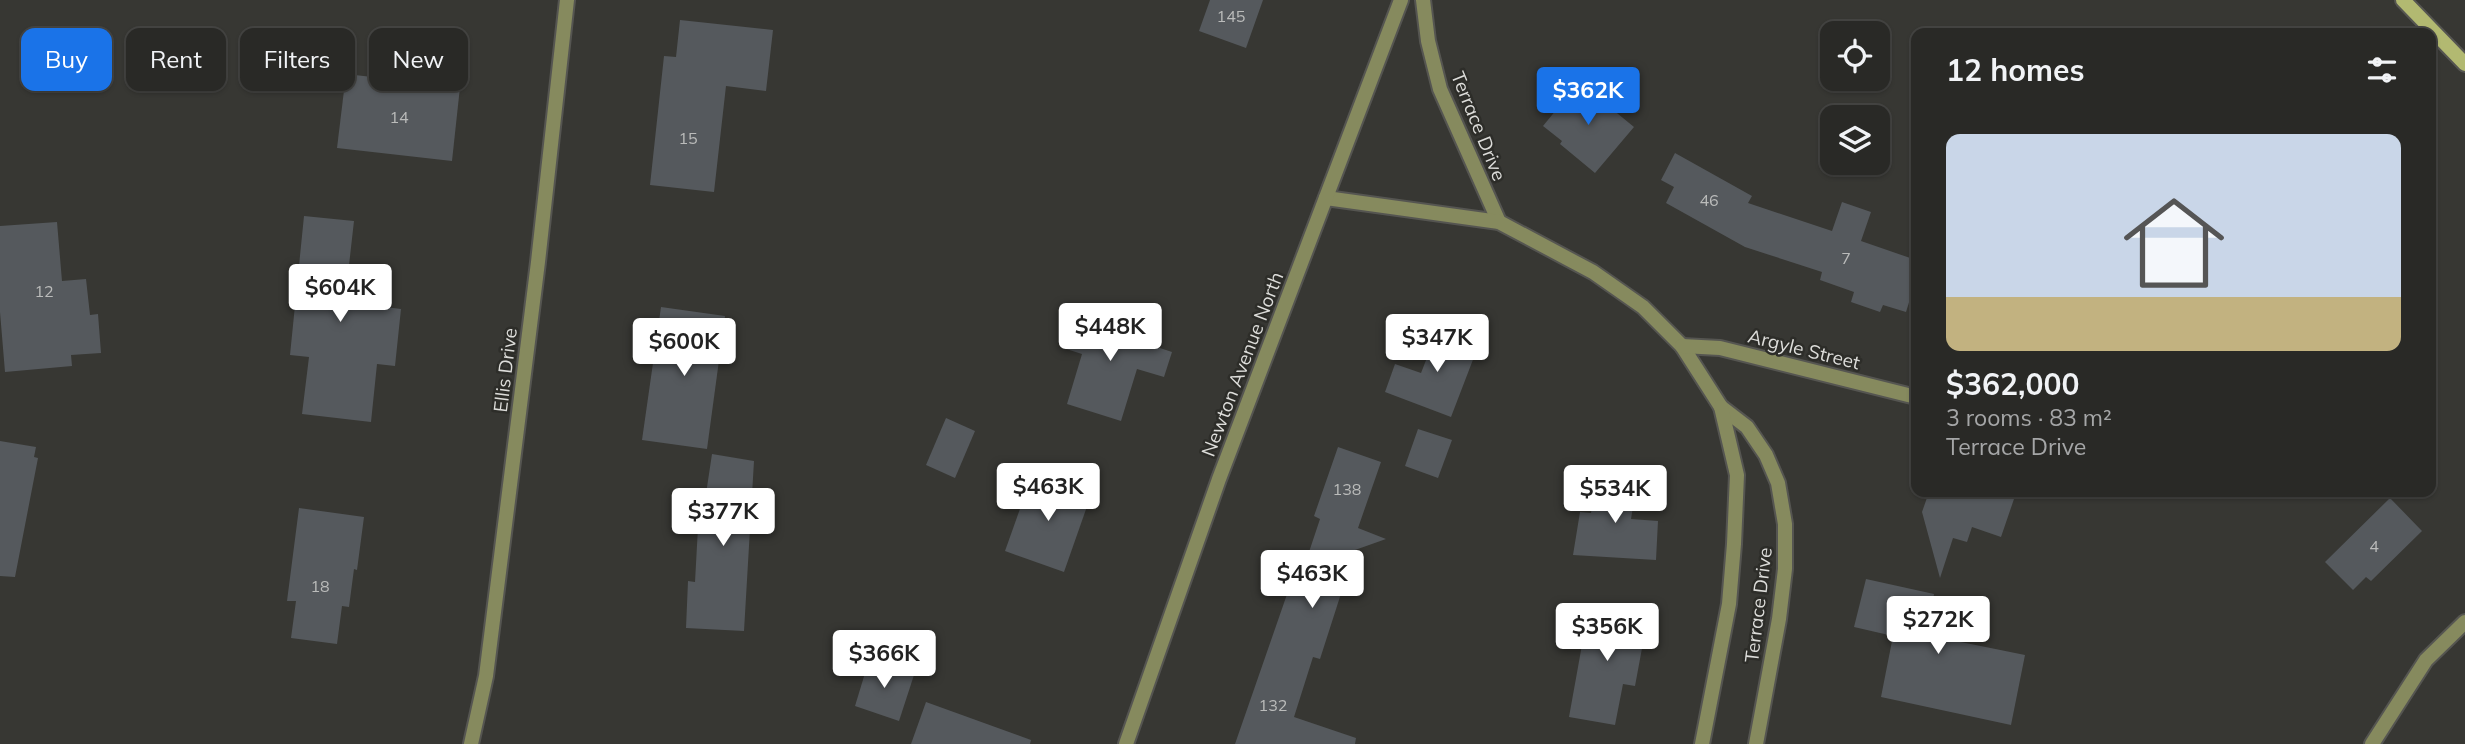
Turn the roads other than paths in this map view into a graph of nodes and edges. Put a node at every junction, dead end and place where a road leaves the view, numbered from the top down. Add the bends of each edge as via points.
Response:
1 (567, 0) edge
2 (1401, 0) edge
3 (1423, 0) edge
4 (2403, 0) edge
5 (2430, 28) edge
6 (2436, 34) edge
7 (2465, 64) edge
8 (1326, 198) junction
9 (1499, 222) junction
10 (1682, 346) junction
11 (1911, 396) edge
12 (1721, 407) junction
13 (2465, 622) edge
14 (471, 744) edge
15 (1126, 744) edge
16 (1702, 744) edge
17 (1756, 744) edge
18 (2372, 744) edge

1 - 14 street, Ellis Drive via 486,676
2 - 8 street, Newton Avenue North
3 - 9 street, Terrace Drive via 1440,89
4 - 5 main road
6 - 7 main road
8 - 9 street, Terrace Drive
8 - 15 street, Newton Avenue North via 1219,479
9 - 10 street, Terrace Drive via 1593,272 1643,307
10 - 11 street, Argyle Street via 1720,348
10 - 12 street, Terrace Drive
12 - 16 street, Terrace Drive via 1737,475 1734,544 1729,604
12 - 17 street, Terrace Drive via 1746,427 1766,455 1778,483 1785,524 1779,619
13 - 18 street via 2426,660

